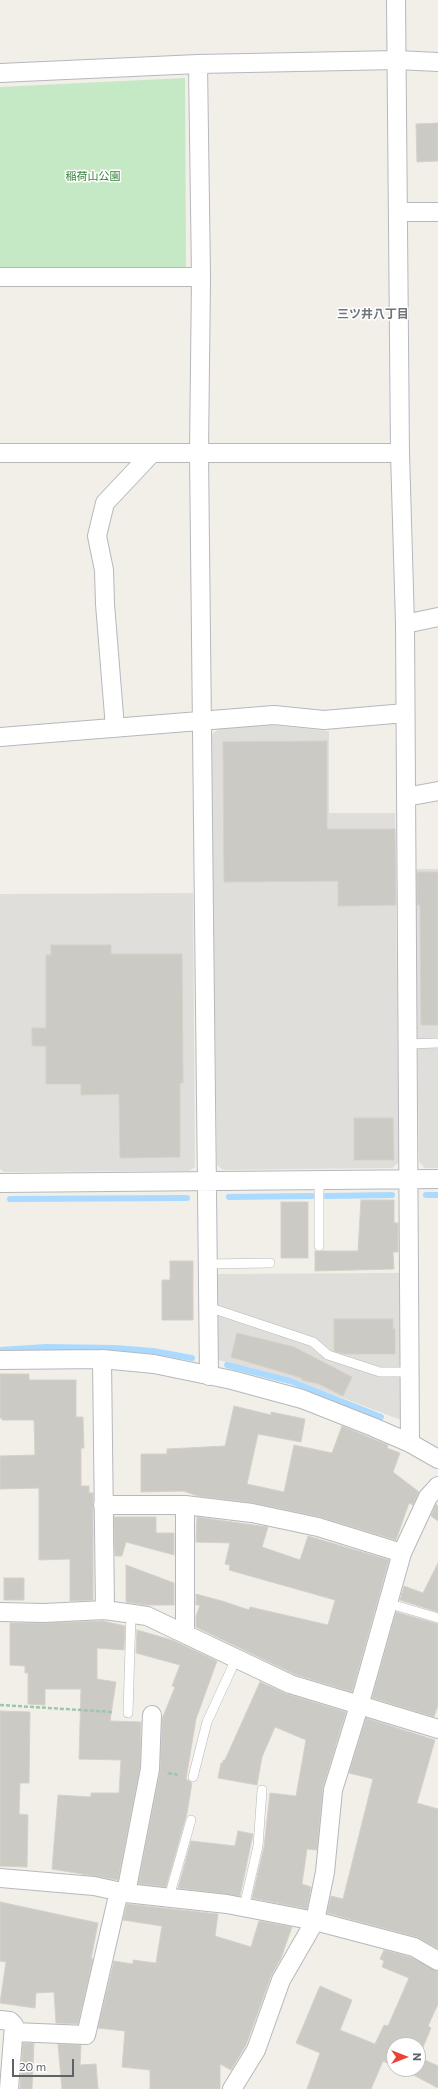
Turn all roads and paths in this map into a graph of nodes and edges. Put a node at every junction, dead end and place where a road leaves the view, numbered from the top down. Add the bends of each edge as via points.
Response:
1 (396, 0) edge
2 (397, 60) junction
3 (438, 62) edge
4 (198, 64) junction
5 (0, 73) edge
6 (398, 212) junction
7 (438, 212) edge
8 (0, 277) edge
9 (201, 277) junction
10 (0, 453) edge
11 (152, 453) junction
12 (199, 453) junction
13 (400, 453) junction
14 (438, 617) edge
15 (405, 624) junction
16 (405, 712) junction
17 (202, 720) junction
18 (115, 728) junction
19 (0, 738) edge
20 (438, 790) edge
21 (406, 797) junction
22 (438, 1043) edge
23 (408, 1044) junction
24 (408, 1179) junction
25 (438, 1179) edge
26 (319, 1180) junction
27 (207, 1181) junction
28 (0, 1183) edge
29 (319, 1246) dead end
30 (208, 1264) junction
31 (270, 1264) dead end
32 (208, 1307) junction
33 (102, 1359) junction
34 (0, 1360) edge
35 (410, 1372) junction
36 (209, 1376) junction
37 (410, 1443) junction
38 (438, 1459) edge
39 (438, 1486) edge
40 (103, 1505) junction
41 (185, 1505) junction
42 (402, 1553) junction
43 (388, 1603) junction
44 (106, 1610) junction
45 (0, 1612) edge
46 (131, 1614) junction
47 (438, 1618) edge
48 (185, 1634) junction
49 (236, 1659) junction
50 (0, 1705) edge
51 (359, 1706) junction
52 (128, 1713) joint
53 (152, 1715) dead end
54 (437, 1727) edge
55 (150, 1769) junction
56 (193, 1777) joint
57 (262, 1790) dead end
58 (191, 1820) dead end
59 (0, 1878) edge
60 (122, 1892) junction
61 (169, 1897) junction
62 (244, 1907) junction
63 (315, 1922) junction
64 (438, 1961) edge
65 (0, 2020) edge
66 (14, 2032) junction
67 (9, 2089) edge
68 (232, 2089) edge

1 - 2 street
2 - 3 street
2 - 4 street
2 - 6 street
4 - 5 street
4 - 9 street
6 - 7 street
6 - 13 street
8 - 9 street
9 - 12 street
10 - 11 street
11 - 12 street
11 - 18 street via 105,503 97,536 104,570
12 - 13 street
12 - 17 street
13 - 15 street
14 - 15 street
15 - 16 street
16 - 17 street via 324,720 274,715
16 - 21 street
17 - 18 street
17 - 27 street
18 - 19 street
20 - 21 street
21 - 23 street
22 - 23 lane
23 - 24 street
24 - 25 street
24 - 26 street
24 - 35 street
26 - 27 street
26 - 29 lane
27 - 28 street
27 - 30 street
30 - 31 lane
30 - 32 street
32 - 35 lane via 313,1342 328,1355 380,1372
32 - 36 street
33 - 34 street
33 - 36 street via 154,1364
33 - 40 street
35 - 37 street
36 - 37 street via 302,1399
37 - 38 street
39 - 42 street via 428,1497
40 - 41 street
40 - 44 street
41 - 42 street via 252,1513 318,1527
41 - 48 street
42 - 43 street
43 - 47 lane
43 - 51 street
44 - 45 street
44 - 46 street
46 - 48 street via 147,1616
46 - 52 lane
48 - 49 street
49 - 51 street via 290,1684
49 - 56 lane via 207,1722
50 - 52 path
51 - 54 street
51 - 63 street via 333,1790 325,1872
53 - 55 street
55 - 56 path
55 - 60 street
57 - 62 lane via 258,1846
58 - 61 lane
59 - 60 street via 94,1886
60 - 61 street
60 - 66 street via 86,2035
61 - 62 street
62 - 63 street
63 - 64 street via 414,1947
63 - 68 street via 281,1980 256,2050
65 - 66 street via 10,2021 14,2025
66 - 67 street

